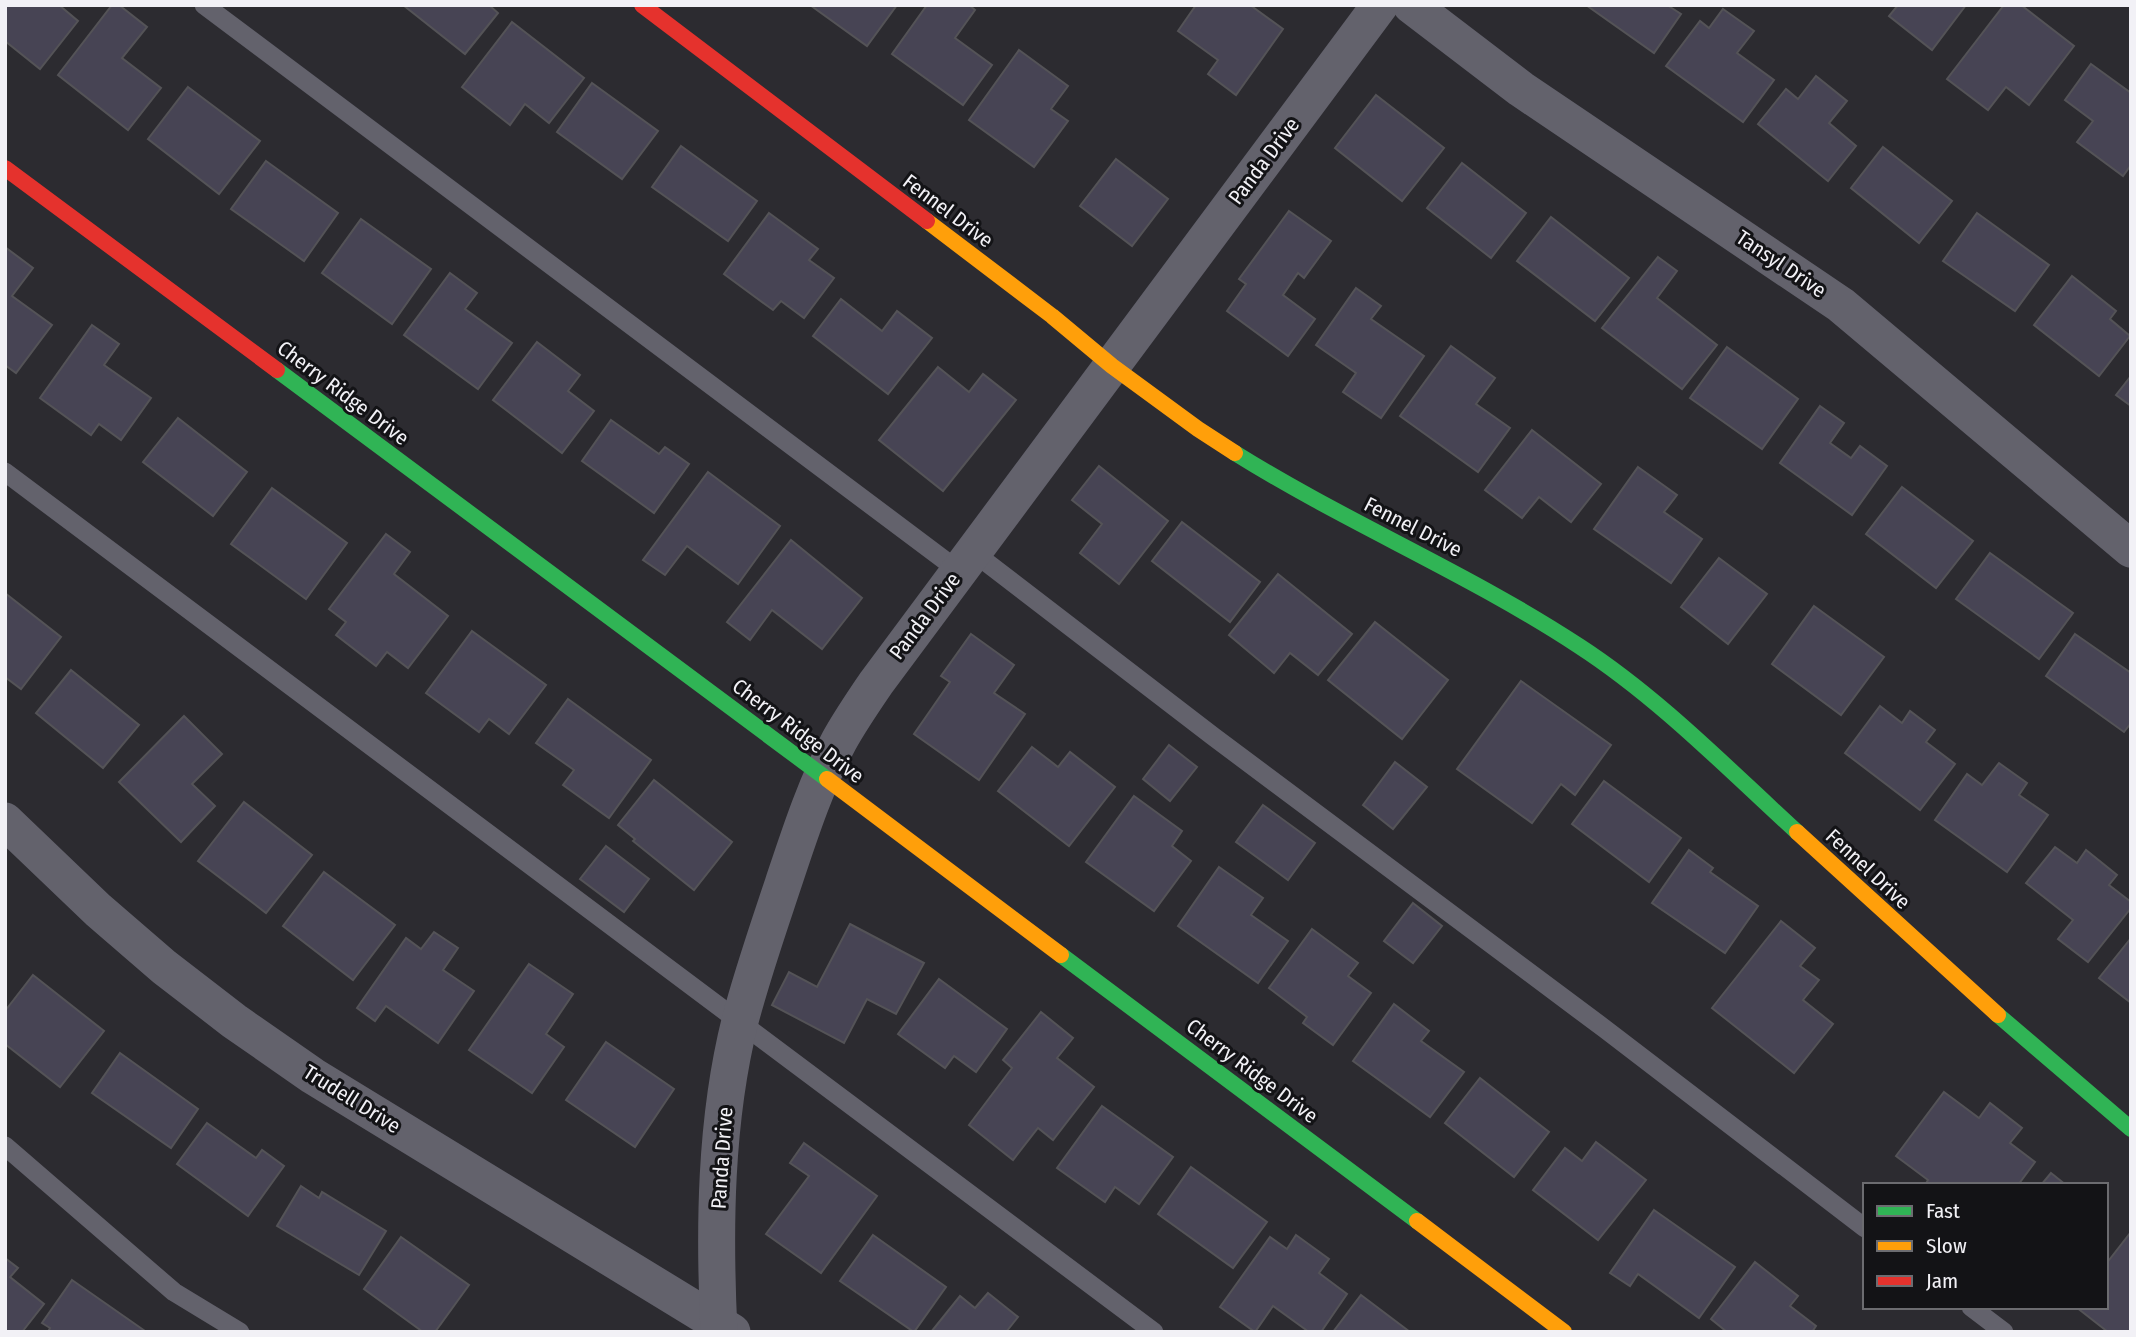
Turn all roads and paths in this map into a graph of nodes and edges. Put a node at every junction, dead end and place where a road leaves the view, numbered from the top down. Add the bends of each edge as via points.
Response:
1 (204, 5) edge
2 (642, 5) edge
3 (1380, 5) edge
4 (1411, 5) edge
5 (5, 168) edge
6 (1112, 366) junction
7 (5, 472) edge
8 (2131, 549) edge
9 (966, 562) junction
10 (823, 776) junction
11 (5, 821) edge
12 (740, 1022) junction
13 (2131, 1129) edge
14 (5, 1146) edge
15 (1863, 1226) edge
16 (1974, 1309) edge
17 (723, 1328) edge
18 (240, 1332) edge
19 (1154, 1332) edge
20 (1564, 1332) edge
21 (2004, 1332) edge

1 - 9 lane
2 - 6 street, Fennel Drive
3 - 6 street, Panda Drive
4 - 8 street, Tansyl Drive via 1521,89 1841,305
5 - 10 street, Cherry Ridge Drive
6 - 9 street, Panda Drive
6 - 13 street, Fennel Drive via 1198,429 1291,488 1522,610 1644,694 1990,1009
7 - 12 lane
9 - 10 street, Panda Drive via 869,692
9 - 15 lane via 1214,737
10 - 12 street, Panda Drive via 769,923
10 - 20 street, Cherry Ridge Drive
11 - 17 street, Trudell Drive via 97,909 234,1021 313,1076
12 - 17 street, Panda Drive via 719,1158
12 - 19 lane
14 - 18 lane via 174,1292
16 - 21 lane

